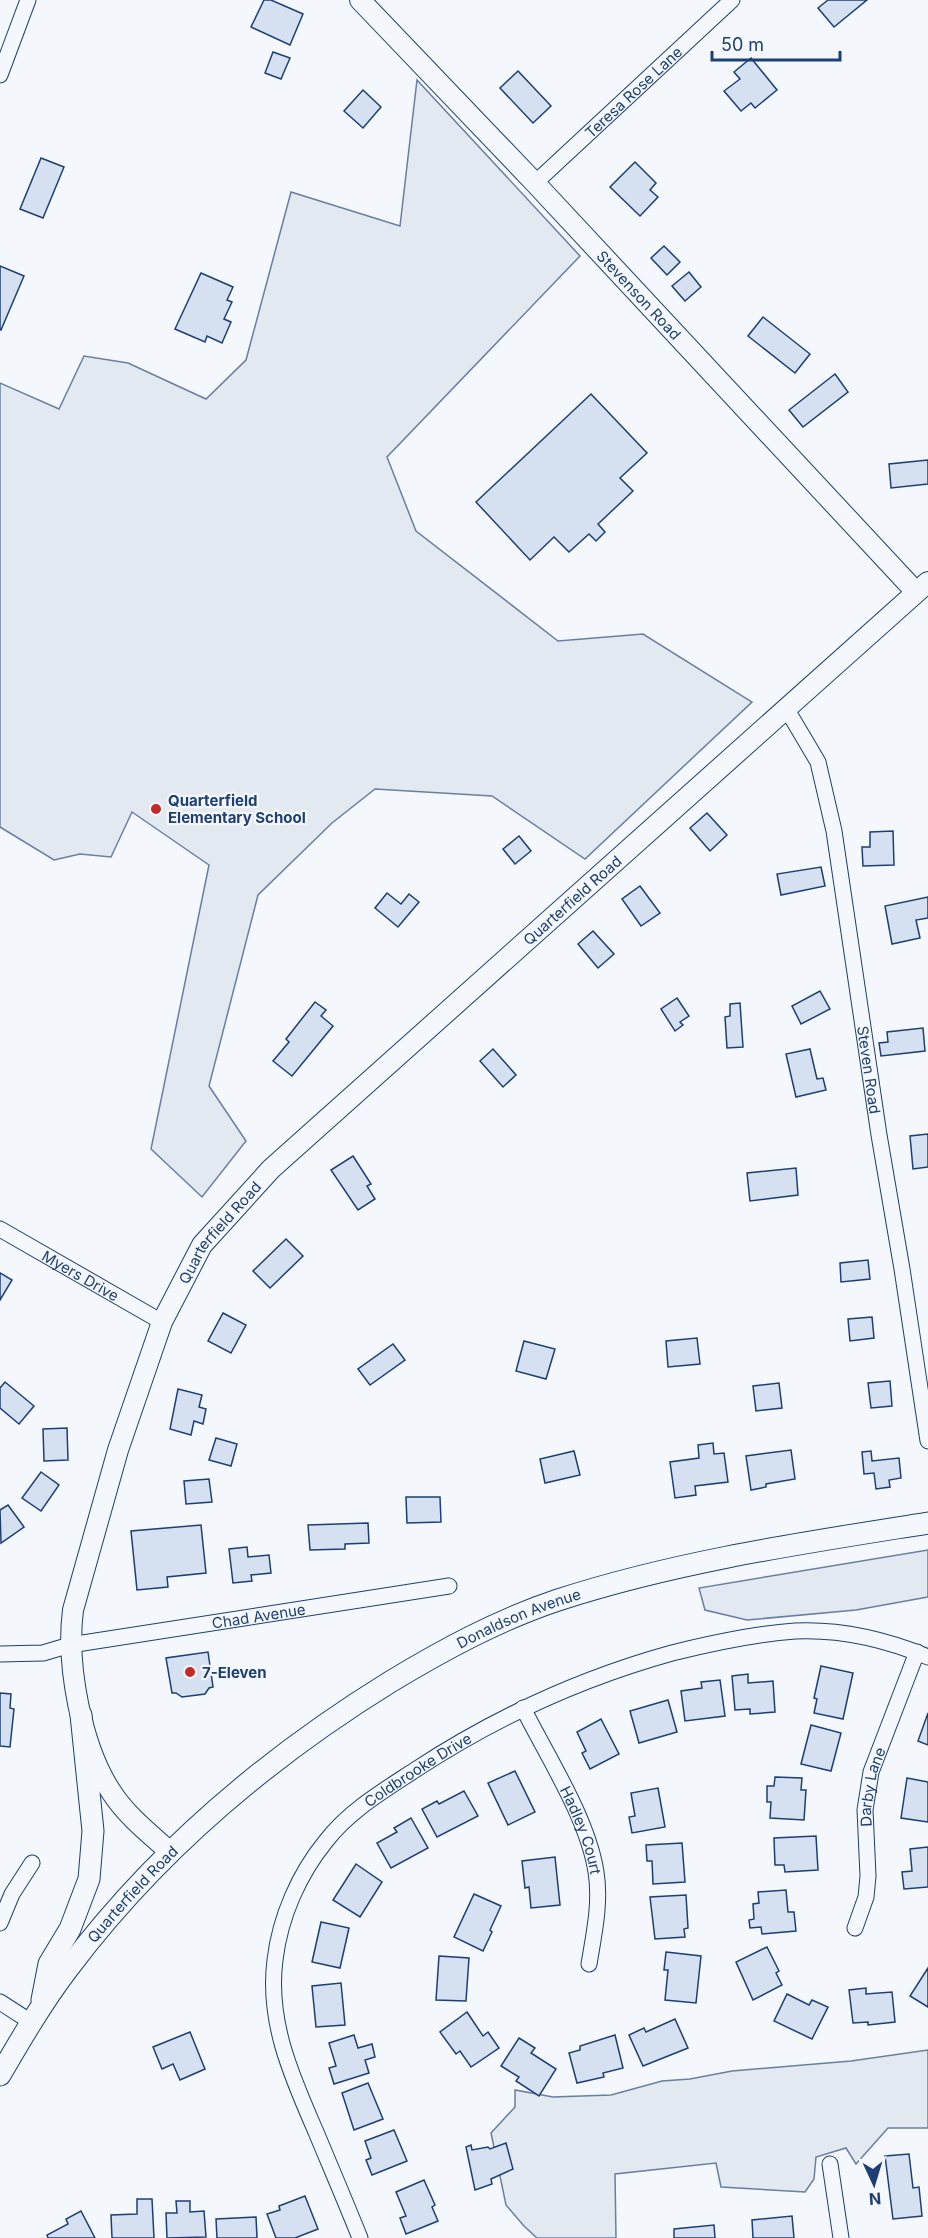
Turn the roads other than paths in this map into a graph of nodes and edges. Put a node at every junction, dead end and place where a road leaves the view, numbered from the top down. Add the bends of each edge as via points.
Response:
1 (28, 0) edge
2 (360, 0) edge
3 (732, 0) edge
4 (0, 75) edge
5 (535, 183) junction
6 (922, 587) edge
7 (786, 708) junction
8 (0, 1229) edge
9 (162, 1322) junction
10 (928, 1441) edge
11 (928, 1523) edge
12 (449, 1586) dead end
13 (70, 1645) junction
14 (0, 1654) edge
15 (922, 1655) edge
16 (523, 1708) junction
17 (81, 1715) junction
18 (170, 1852) junction
19 (32, 1863) dead end
20 (0, 1923) edge
21 (855, 1928) dead end
22 (589, 1964) dead end
23 (0, 2002) edge
24 (36, 2016) junction
25 (0, 2075) edge
26 (830, 2164) dead end
27 (360, 2238) edge
28 (842, 2238) edge

1 - 4 street
2 - 5 street, Stevenson Road
3 - 5 street, Teresa Rose Lane
5 - 6 street, Stevenson Road
6 - 7 street, Quarterfield Road
7 - 9 street, Quarterfield Road via 271,1168 202,1245
7 - 10 street, Steven Road via 818,762 834,831
8 - 9 street, Myers Drive
9 - 13 street, Quarterfield Road via 100,1508 73,1610
11 - 18 main road, Donaldson Avenue via 633,1577 506,1621 425,1661 352,1706 281,1756
12 - 13 street, Chad Avenue
13 - 14 street, Chad Avenue via 44,1653
13 - 17 street, Quarterfield Road
15 - 16 street, Coldbrooke Drive via 884,1641 840,1633 765,1634 647,1660 573,1685
15 - 21 street, Darby Lane via 871,1772 864,1819 866,1897
16 - 22 street, Hadley Court via 578,1815 591,1850 598,1895
16 - 27 street, Coldbrooke Drive via 428,1762 348,1817 307,1866 282,1926 274,1986 280,2037 286,2061
17 - 18 street, Quarterfield Road via 111,1792
17 - 24 main road via 93,1831 89,1879 70,1929 49,1964
18 - 24 main road, Quarterfield Road via 95,1934
19 - 20 street via 12,1894
23 - 24 street
24 - 25 main road, Quarterfield Road
26 - 28 street

